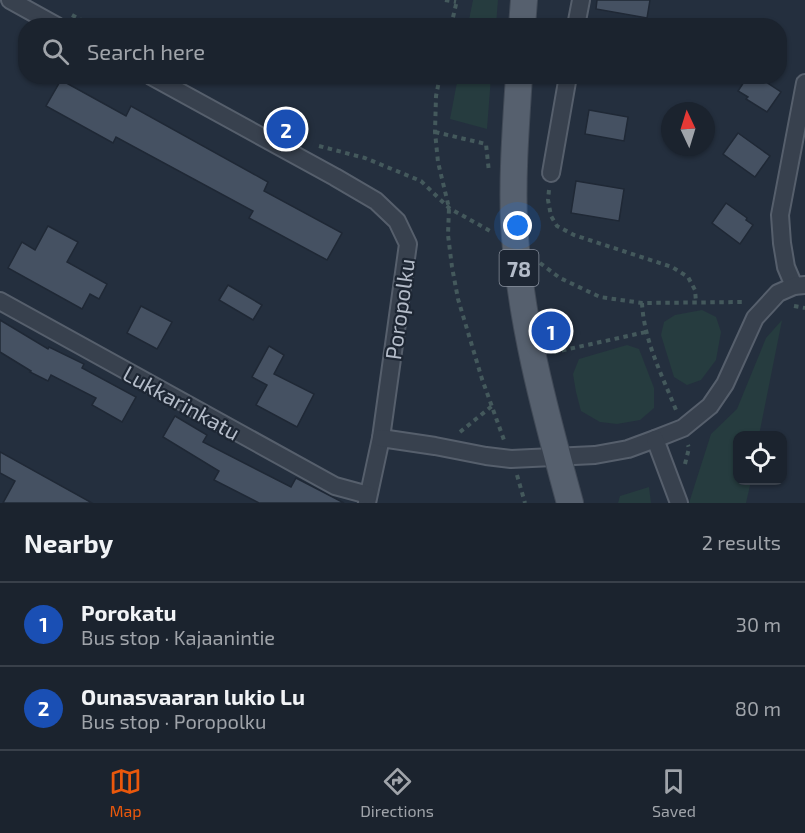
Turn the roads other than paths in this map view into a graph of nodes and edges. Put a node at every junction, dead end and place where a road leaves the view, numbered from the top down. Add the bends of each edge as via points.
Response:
1 (10, 0) edge
2 (524, 0) edge
3 (581, 0) edge
4 (43, 18) edge
5 (523, 18) edge
6 (578, 18) edge
7 (805, 83) edge
8 (166, 84) edge
9 (519, 84) edge
10 (567, 84) edge
11 (551, 173) road end
12 (800, 286) edge
13 (0, 301) edge
14 (381, 438) junction
15 (655, 439) junction
16 (557, 456) junction
17 (677, 497) edge
18 (367, 499) edge
19 (570, 503) edge

1 - 4 street
2 - 5 main road
3 - 6 street
7 - 12 street via 780,215 786,267
8 - 14 street, Poropolku via 376,201 397,221 408,244
9 - 16 main road, 78 via 514,199 518,263 528,332
10 - 11 street
12 - 15 street via 778,293 754,318 725,384 710,406 683,428
13 - 18 street, Lukkarinkatu via 335,486
14 - 16 street via 512,459
14 - 18 street, Poropolku
15 - 16 street via 595,455
15 - 17 street
16 - 19 main road, 78

